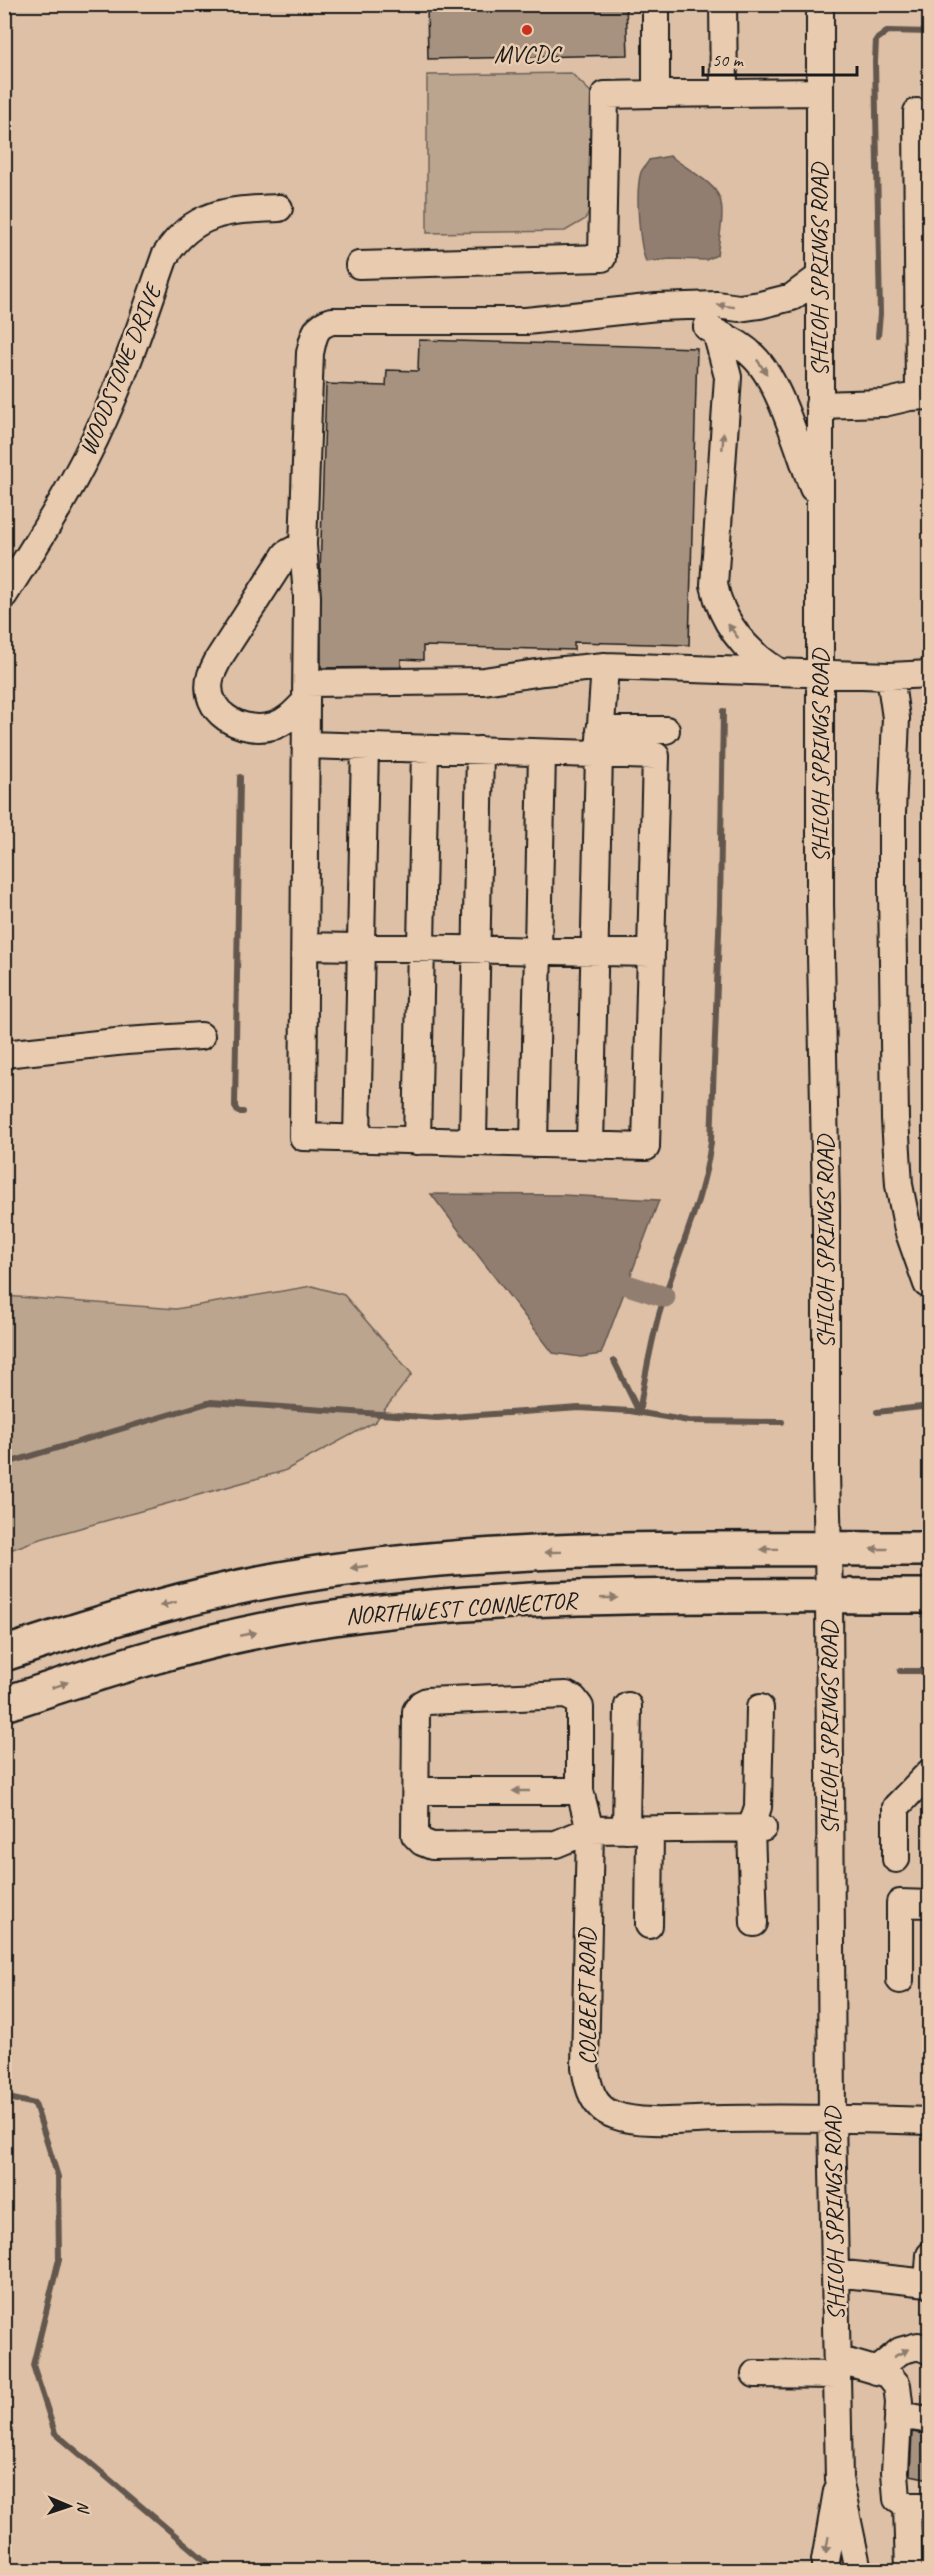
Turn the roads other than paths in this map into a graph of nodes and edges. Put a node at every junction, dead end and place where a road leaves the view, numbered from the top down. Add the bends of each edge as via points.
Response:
1 (656, 4) edge
2 (723, 4) edge
3 (820, 4) edge
4 (820, 92) junction
5 (724, 93) junction
6 (656, 94) junction
7 (917, 112) dead end
8 (279, 208) dead end
9 (359, 265) dead end
10 (819, 277) junction
11 (680, 308) junction
12 (716, 332) junction
13 (924, 396) edge
14 (819, 405) junction
15 (819, 507) junction
16 (303, 545) junction
17 (4, 595) edge
18 (605, 666) junction
19 (776, 670) junction
20 (820, 672) junction
21 (930, 674) edge
22 (890, 675) junction
23 (306, 692) junction
24 (666, 730) dead end
25 (599, 742) junction
26 (307, 745) junction
27 (365, 747) junction
28 (425, 748) junction
29 (480, 750) junction
30 (542, 753) junction
31 (305, 946) junction
32 (360, 947) junction
33 (420, 948) junction
34 (477, 949) junction
35 (538, 951) junction
36 (595, 951) junction
37 (651, 953) junction
38 (201, 1036) dead end
39 (4, 1054) edge
40 (357, 1139) junction
41 (417, 1140) junction
42 (473, 1142) junction
43 (534, 1144) junction
44 (590, 1145) junction
45 (930, 1283) edge
46 (828, 1549) junction
47 (930, 1549) edge
48 (829, 1596) junction
49 (930, 1596) edge
50 (4, 1654) edge
51 (4, 1704) edge
52 (628, 1706) dead end
53 (760, 1708) dead end
54 (930, 1772) edge
55 (416, 1791) junction
56 (580, 1791) junction
57 (757, 1828) junction
58 (590, 1830) junction
59 (638, 1830) junction
60 (896, 1859) dead end
61 (930, 1904) edge
62 (754, 1923) dead end
63 (649, 1925) dead end
64 (900, 1980) dead end
65 (832, 2118) junction
66 (930, 2121) edge
67 (930, 2255) edge
68 (835, 2272) junction
69 (929, 2284) edge
70 (930, 2351) edge
71 (837, 2367) junction
72 (876, 2371) junction
73 (755, 2374) dead end
74 (898, 2415) junction
75 (930, 2420) edge
76 (839, 2479) junction
77 (918, 2506) edge
78 (825, 2571) edge
79 (858, 2571) edge
80 (909, 2571) edge

1 - 6 street
2 - 5 street
3 - 4 street, SHILOH SPRINGS ROAD
4 - 5 street
4 - 10 street, SHILOH SPRINGS ROAD
5 - 6 street
6 - 9 street via 605,95 602,258
7 - 13 street
8 - 17 street, WOODSTONE DRIVE via 215,214 198,221 174,241 104,420 77,476
10 -> 11 street via 792,297 760,306
10 - 14 street, SHILOH SPRINGS ROAD
11 - 12 street
11 - 16 street via 526,321 332,321 320,325 310,353
12 -> 15 street via 755,357 768,376
19 -> 12 street via 757,658 734,633 718,603 714,585 728,377
13 - 14 street via 884,403
14 - 15 street, SHILOH SPRINGS ROAD
15 - 20 street, SHILOH SPRINGS ROAD
16 - 23 street
16 - 23 street via 286,554 219,658 210,676 210,690 223,716 248,729 287,720
18 - 19 street
18 - 23 street via 476,681
18 - 25 street
19 - 20 street
20 - 22 street
20 - 46 street, SHILOH SPRINGS ROAD
21 - 22 street
22 - 45 street via 896,718 892,886 898,1185 908,1230 927,1284
23 - 26 street
24 - 25 street
25 - 30 street
25 - 36 street
25 - 37 street via 656,756
26 - 27 street
26 - 31 street
27 - 28 street
27 - 32 street
28 - 29 street
28 - 33 street
29 - 30 street
29 - 34 street
30 - 35 street
31 - 32 street
31 - 40 street via 303,1137
32 - 33 street
32 - 40 street
33 - 34 street
33 - 41 street
34 - 35 street
34 - 42 street
35 - 36 street
35 - 43 street
36 - 37 street
36 - 44 street
37 - 44 street via 646,1147
38 - 39 street
40 - 41 street
41 - 42 street
42 - 43 street
43 - 44 street
47 -> 46 highway, NORTHWEST CONNECTOR
46 - 48 street, SHILOH SPRINGS ROAD
46 -> 50 highway, NORTHWEST CONNECTOR via 525,1553 386,1563 232,1588 115,1618
48 - 49 highway, NORTHWEST CONNECTOR
51 -> 48 highway, NORTHWEST CONNECTOR via 109,1669 241,1635 392,1610 529,1600
48 - 65 street, SHILOH SPRINGS ROAD
52 - 59 street
53 - 57 street
54 - 60 street via 896,1807
56 -> 55 street
55 - 56 street, COLBERT ROAD via 416,1711 420,1704 566,1695 580,1707
55 - 58 street via 415,1835 432,1846 556,1844
56 - 58 street, COLBERT ROAD
57 - 59 street
57 - 62 street
58 - 59 street
58 - 65 street, COLBERT ROAD via 585,2067 595,2100 614,2115 645,2120
59 - 63 street
61 - 64 street via 900,1903
65 - 66 street, COLBERT ROAD
65 - 68 street, SHILOH SPRINGS ROAD
67 - 69 street
68 - 69 street
68 - 71 street, SHILOH SPRINGS ROAD
72 -> 70 street via 900,2351 918,2346
71 - 72 street
71 - 73 street
71 - 76 street, SHILOH SPRINGS ROAD
72 - 74 street via 888,2374 897,2385
74 - 75 street
74 - 77 street via 897,2499
76 -> 78 street, SHILOH SPRINGS ROAD
76 - 79 street, SHILOH SPRINGS ROAD
77 - 80 street

